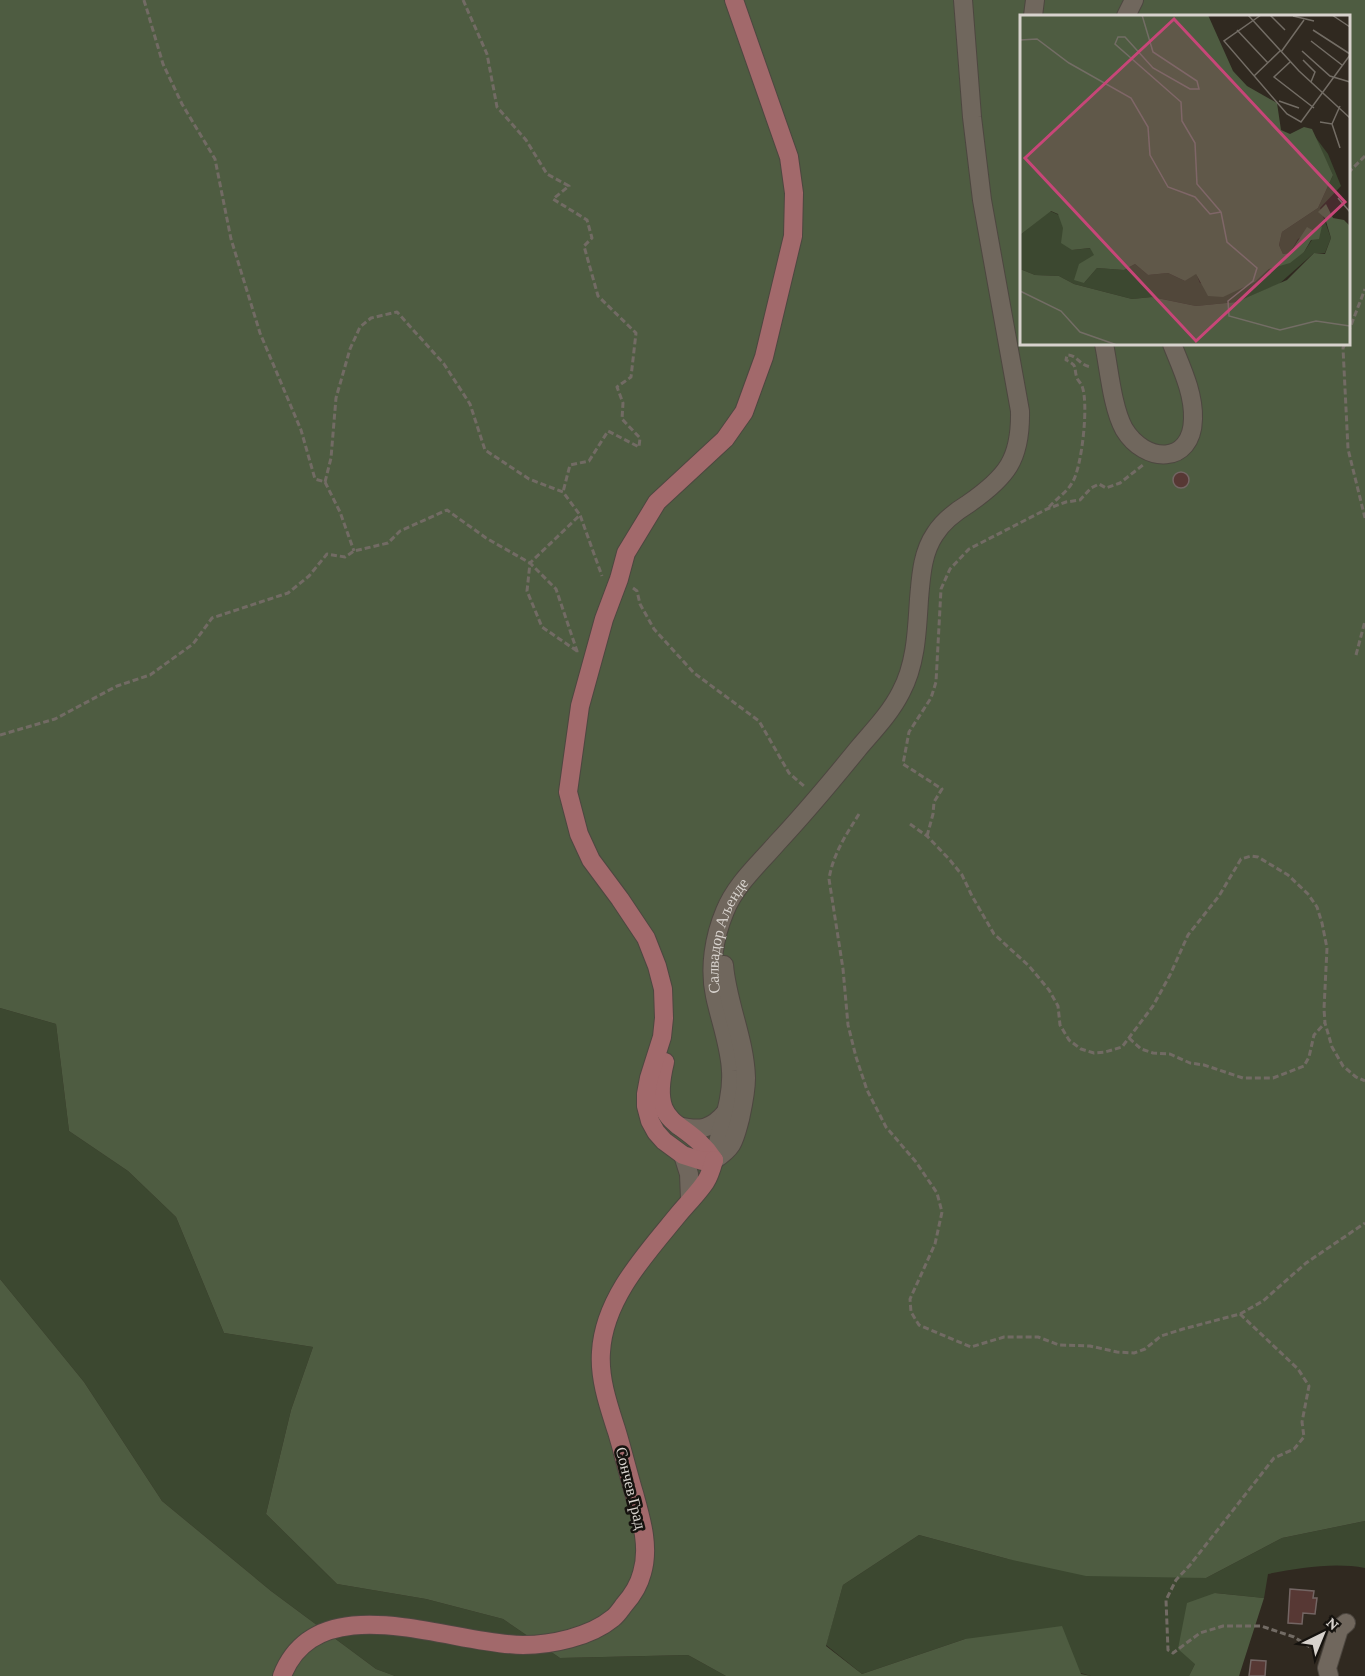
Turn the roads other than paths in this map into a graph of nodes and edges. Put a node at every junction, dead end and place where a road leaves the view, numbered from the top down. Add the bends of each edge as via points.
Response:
1 (734, 0) edge
2 (963, 0) edge
3 (1035, 0) edge
4 (1134, 0) edge
5 (1033, 15) edge
6 (1126, 15) edge
7 (1104, 345) edge
8 (1172, 345) edge
9 (579, 834) junction
10 (777, 844) junction
11 (726, 1112) junction
12 (678, 1126) junction
13 (683, 1155) junction
14 (714, 1160) junction
15 (690, 1199) junction
16 (1346, 1623) dead end
17 (1329, 1669) edge
18 (282, 1676) edge

1 - 9 main road via 789,157 794,193 793,236 764,357 744,412 725,439 657,502 626,554 604,619 577,723 568,792
2 - 10 street, Салвадор Аљенде via 982,200 1020,411 1019,441 1012,462 999,480 942,523 933,535 921,574 914,656 896,703
3 - 5 street
4 - 6 street
7 - 8 street via 1118,416 1125,430 1145,450 1166,456 1176,452 1190,435 1193,421 1193,405
9 - 12 main road via 651,931 664,959 673,1019 661,1098 666,1115
9 - 13 main road via 591,860 646,938 657,966 664,1018 646,1106 656,1132
10 - 11 street, Салвадор Аљенде via 734,892 714,946 714,993 731,1069
10 - 14 street, Салвадор Аљенде via 744,893 727,931 725,980 742,1046 746,1086 733,1144
11 - 12 street via 719,1121 703,1128
11 - 14 street, Салвадор Аљенде
12 - 14 main road via 707,1149
13 - 14 main road
13 - 15 street
14 - 15 main road, Сончев Град via 706,1182
15 - 18 main road, Сончев Град via 616,1299 605,1330 602,1375 642,1520 645,1549 642,1573 632,1596 614,1618 595,1630 557,1642 523,1645 386,1625 342,1626 309,1642 297,1652
16 - 17 street via 1339,1629

